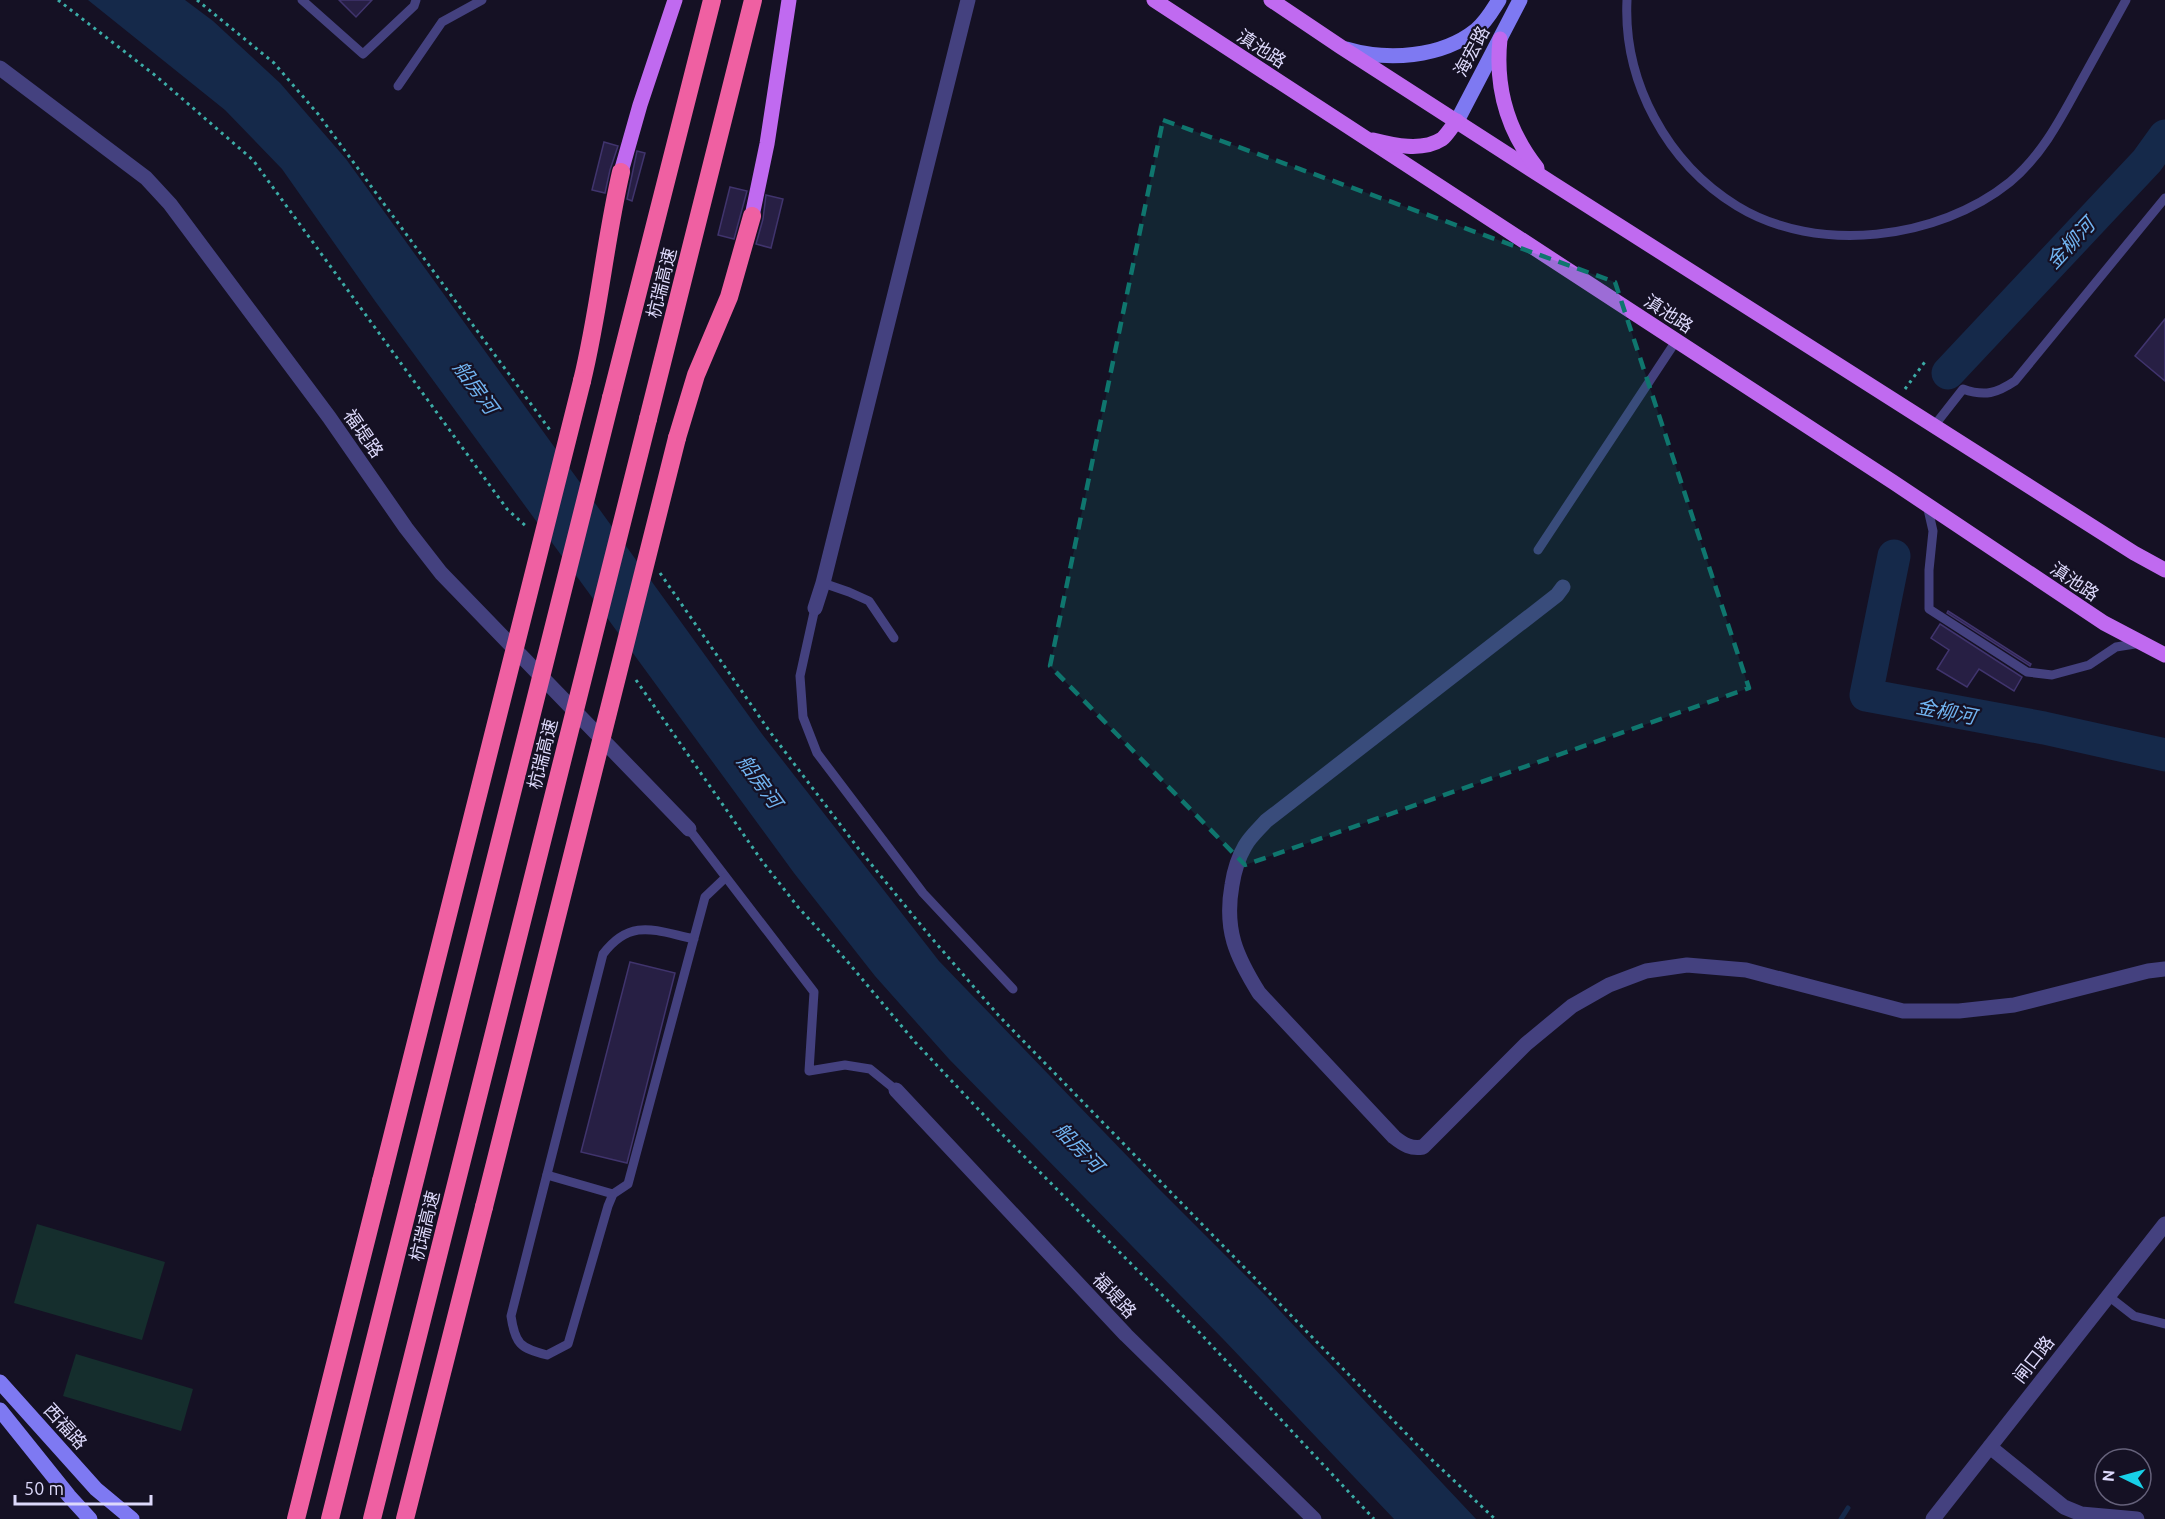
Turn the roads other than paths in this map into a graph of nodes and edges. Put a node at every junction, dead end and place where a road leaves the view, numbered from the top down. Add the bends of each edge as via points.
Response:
1 (302, 0) edge
2 (416, 0) edge
3 (482, 0) edge
4 (675, 0) edge
5 (712, 0) edge
6 (753, 0) edge
7 (789, 0) edge
8 (968, 0) edge
9 (1154, 0) edge
10 (1271, 0) edge
11 (1499, 0) edge
12 (1520, 0) edge
13 (1627, 0) edge
14 (2126, 0) edge
15 (1500, 39) junction
16 (1341, 47) junction
17 (0, 68) edge
18 (398, 86) dead end
19 (1457, 121) junction
20 (1361, 136) junction
21 (621, 172) joint
22 (1552, 183) junction
23 (2165, 198) edge
24 (752, 216) joint
25 (1676, 341) junction
26 (1934, 426) junction
27 (1927, 505) junction
28 (1538, 550) dead end
29 (2165, 570) edge
30 (823, 583) junction
31 (1563, 587) dead end
32 (815, 608) joint
33 (894, 638) dead end
34 (2141, 643) junction
35 (2165, 655) edge
36 (690, 830) joint
37 (725, 878) junction
38 (694, 939) junction
39 (2165, 969) edge
40 (1013, 990) dead end
41 (896, 1090) joint
42 (547, 1175) junction
43 (613, 1194) junction
44 (2165, 1224) edge
45 (2107, 1295) junction
46 (2165, 1324) edge
47 (0, 1382) edge
48 (0, 1410) edge
49 (1990, 1448) junction
50 (90, 1519) edge
51 (132, 1519) edge
52 (296, 1519) edge
53 (330, 1519) edge
54 (372, 1519) edge
55 (405, 1519) edge
56 (1314, 1519) edge
57 (1932, 1519) edge
58 (2137, 1519) edge

1 - 2 lane via 363,54
3 - 18 lane via 442,22
4 - 21 main road
5 - 53 highway, 杭瑞高速, bridge
6 - 54 highway, 杭瑞高速, bridge
7 - 24 main road
8 - 30 street
9 - 20 main road, 滇池路
10 - 16 main road
11 - 16 main road, 海宏路 via 1475,30 1443,47 1391,56
12 - 15 main road, 海宏路
13 - 14 lane via 1630,52 1645,98 1668,141 1700,178 1739,207 1762,218 1811,232 1862,236 1939,221 2010,182 2049,140
15 - 19 main road, 海宏路
15 - 22 main road via 1498,74 1510,125 1528,156
16 - 19 main road
17 - 36 street, 福堤路 via 146,178 170,204 441,573
19 - 20 main road via 1442,139 1425,145 1406,146
19 - 22 main road
20 - 25 main road, 滇池路
21 - 52 highway, bridge via 582,381
22 - 26 main road
23 - 26 lane via 2015,381 1989,394 1964,389
24 - 55 highway, bridge via 729,297 696,375 677,438
25 - 27 main road, 滇池路
25 - 28 lane
26 - 29 main road
27 - 34 main road, 滇池路 via 2104,623
27 - 34 lane via 1933,531 1929,609 2027,672 2052,675 2089,665 2116,647
30 - 32 street
30 - 33 lane via 869,601
31 - 39 street via 1266,821 1245,846 1234,873 1228,906 1230,934 1259,993 1402,1144 1423,1147 1526,1044 1572,1006 1609,985 1646,971 1687,965 1746,970 1903,1011 1959,1011 2014,1005
32 - 40 lane via 800,676 803,717 818,753 923,893
34 - 35 main road, 滇池路
36 - 37 lane
37 - 38 lane via 705,897
37 - 41 lane via 814,992 809,1071 845,1065 870,1069
38 - 42 lane via 633,930 614,940 603,954
38 - 43 lane via 628,1184
41 - 56 street, 福堤路 via 1126,1335
42 - 43 lane
42 - 43 lane via 511,1316 514,1335 528,1350 548,1355 568,1344
44 - 45 street, 闸口路
45 - 46 lane via 2134,1316
45 - 49 street, 闸口路
47 - 51 main road, 西福路 via 96,1489
48 - 50 main road
49 - 57 street, 闸口路
49 - 58 street via 2064,1507 2081,1514

